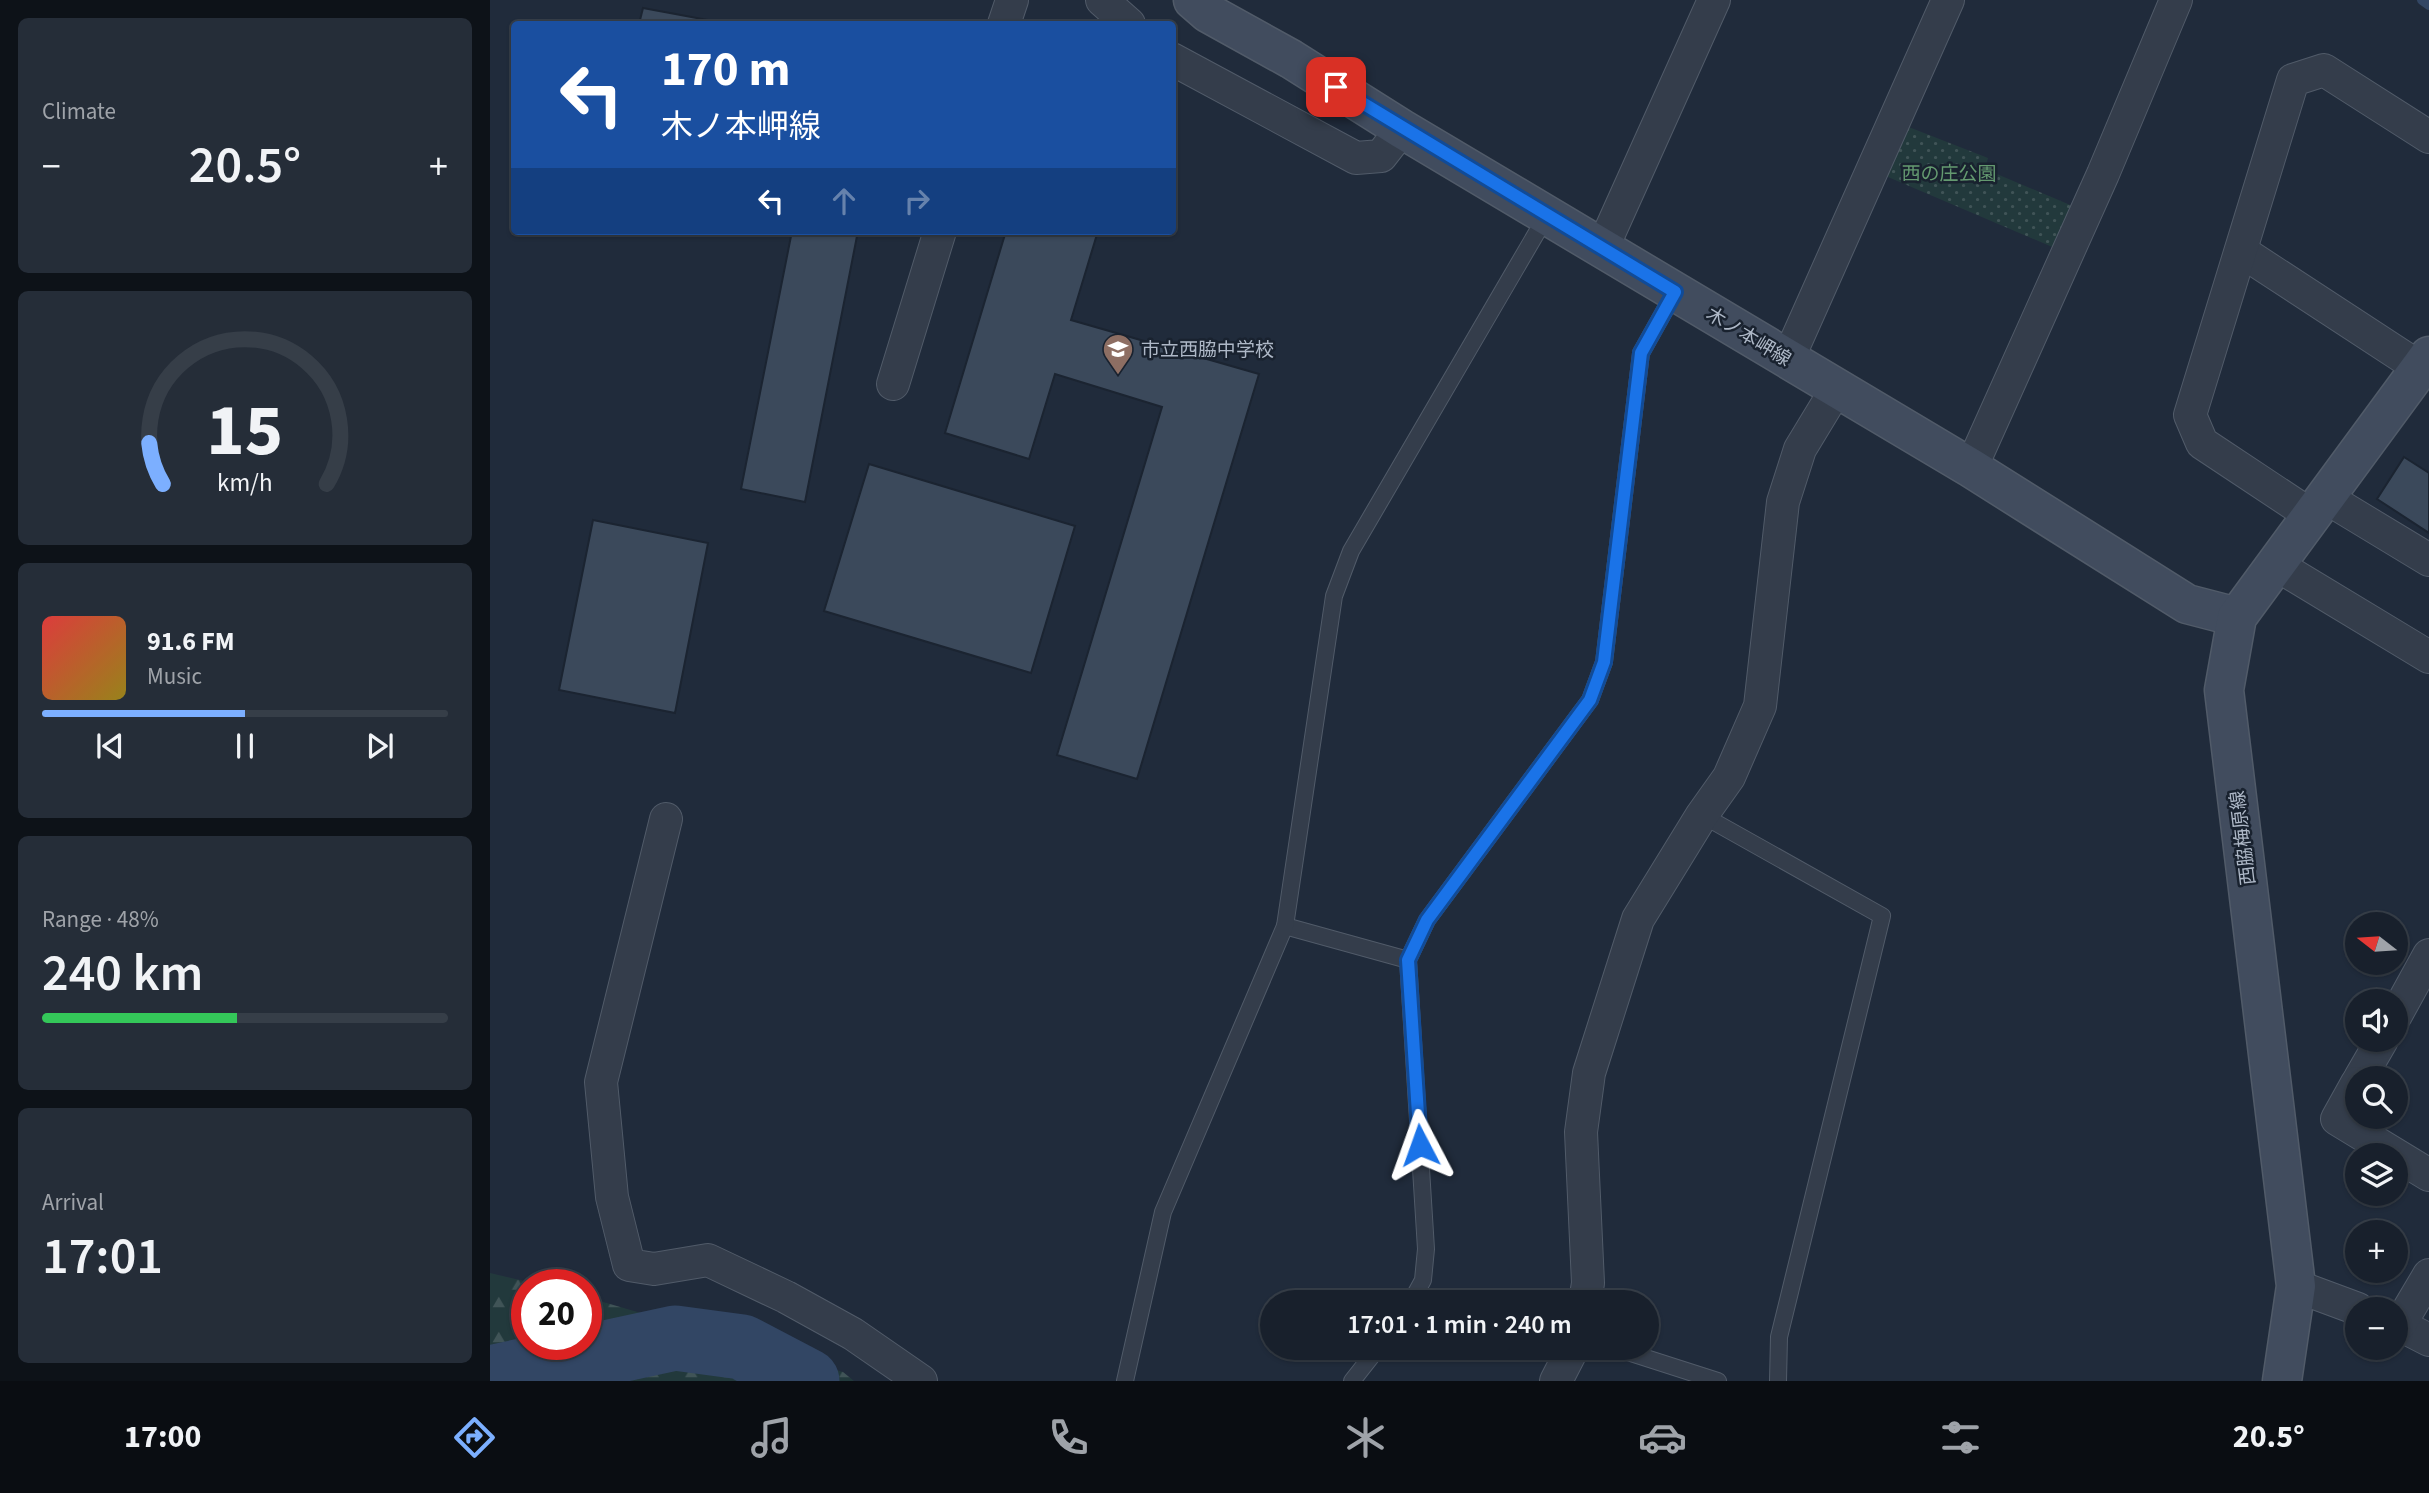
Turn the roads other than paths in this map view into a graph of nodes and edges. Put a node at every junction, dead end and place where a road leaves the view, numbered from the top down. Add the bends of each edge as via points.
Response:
1 (1012, 0) edge
2 (1102, 0) edge
3 (1193, 0) edge
4 (1714, 0) edge
5 (1948, 0) edge
6 (2176, 0) edge
7 (1005, 21) edge
8 (1126, 21) edge
9 (1176, 61) edge
10 (1402, 129) junction
11 (2429, 137) edge
12 (1547, 215) junction
13 (939, 235) edge
14 (1602, 249) junction
15 (2241, 251) junction
16 (1675, 292) junction
17 (1788, 359) junction
18 (2425, 362) edge
19 (893, 384) dead end
20 (1837, 387) junction
21 (1971, 468) junction
22 (2319, 507) junction
23 (2429, 560) edge
24 (2276, 564) junction
25 (2237, 617) junction
26 (2429, 657) edge
27 (1702, 815) junction
28 (666, 819) dead end
29 (1285, 926) junction
30 (2429, 956) edge
31 (1408, 960) junction
32 (2408, 993) edge
33 (2345, 1105) edge
34 (2345, 1124) edge
35 (2353, 1129) edge
36 (2429, 1175) edge
37 (2429, 1275) edge
38 (2296, 1286) junction
39 (1418, 1290) edge
40 (1587, 1290) edge
41 (2345, 1304) edge
42 (2408, 1308) edge
43 (2408, 1329) edge
44 (2429, 1340) edge
45 (1369, 1360) edge
46 (1567, 1360) edge
47 (1652, 1360) edge
48 (921, 1381) edge
49 (1125, 1381) edge
50 (1352, 1381) edge
51 (1556, 1381) edge
52 (1718, 1381) edge
53 (1778, 1381) edge
54 (2282, 1381) edge

1 - 7 street
2 - 8 street
3 - 10 main road, 木ノ本岬線
4 - 14 street
5 - 17 street
6 - 21 street
9 - 10 street via 1356,158 1381,156
10 - 12 main road, 木ノ本岬線
11 - 15 street via 2324,70 2293,80
12 - 14 main road, 木ノ本岬線
12 - 29 lane via 1351,551 1334,596
13 - 19 street
14 - 16 main road, 木ノ本岬線
15 - 18 street
15 - 22 street via 2190,415 2202,443
16 - 17 main road, 木ノ本岬線
16 - 31 lane via 1641,353 1604,662 1590,700 1427,920
17 - 20 main road, 木ノ本岬線
18 - 22 main road, 西脇梅原線
20 - 21 main road, 木ノ本岬線
20 - 27 street via 1800,449 1783,502 1760,706 1729,777
21 - 25 main road, 木ノ本岬線 via 2187,604
22 - 23 street
22 - 24 main road, 西脇梅原線
24 - 25 main road, 西脇梅原線
24 - 26 street
25 - 38 main road, 西脇梅原線 via 2224,690
27 - 40 street via 1638,919 1590,1073 1581,1132
27 - 53 lane via 1882,916 1779,1337
28 - 48 street via 601,1082 612,1197 629,1265 654,1269 708,1260 853,1334
29 - 31 lane
29 - 49 lane via 1163,1212
30 - 32 street
31 - 39 lane via 1426,1249
33 - 34 street via 2337,1119
35 - 36 street
37 - 42 street
38 - 41 street
38 - 54 main road, 西脇梅原線
43 - 44 street
45 - 50 lane
46 - 51 street
47 - 52 lane

